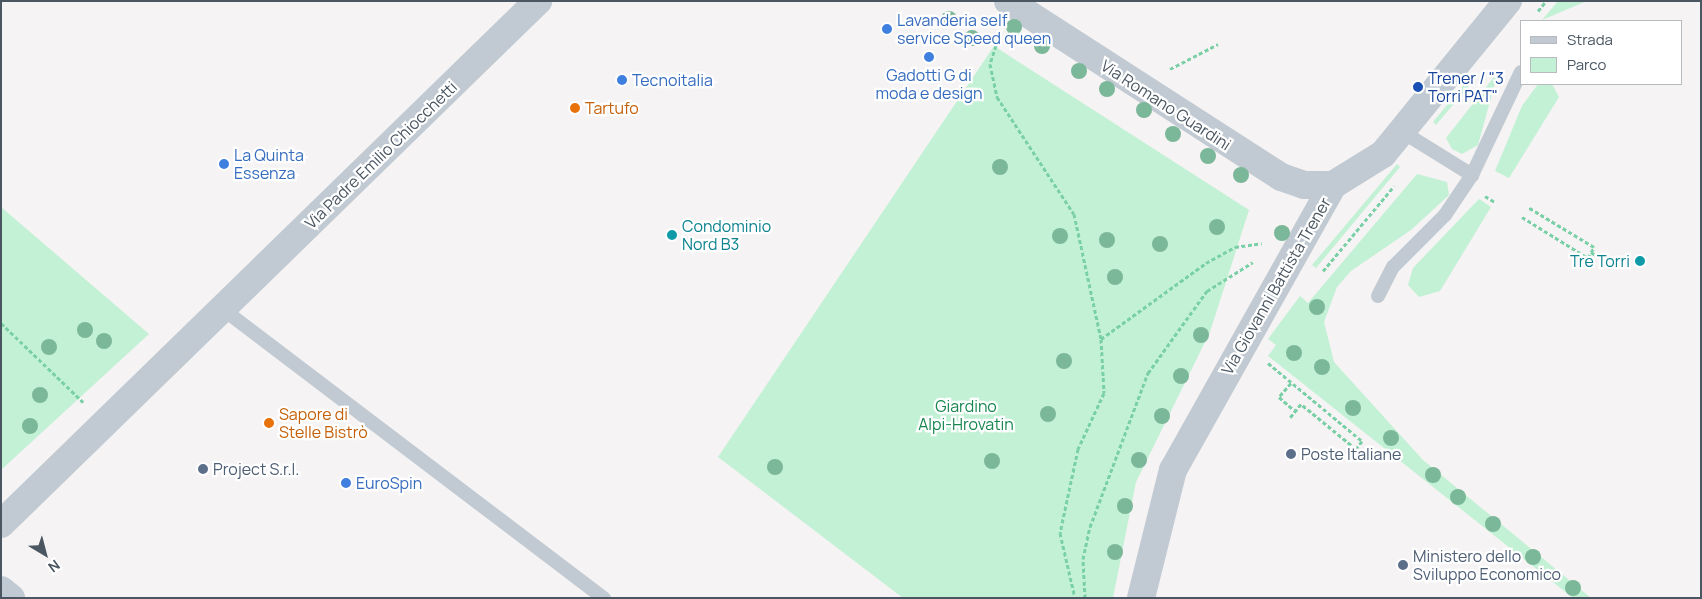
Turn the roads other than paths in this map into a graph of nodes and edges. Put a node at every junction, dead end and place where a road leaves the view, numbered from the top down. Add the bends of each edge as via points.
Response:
1 (538, 1) edge
2 (1008, 1) edge
3 (1508, 1) edge
4 (1520, 74) edge
5 (1400, 131) junction
6 (1472, 176) junction
7 (1333, 185) junction
8 (1378, 296) dead end
9 (224, 310) junction
10 (1, 524) edge
11 (1, 590) edge
12 (11, 598) edge
13 (604, 598) edge
14 (1141, 598) edge

1 - 9 street, Via Padre Emilio Chiocchetti
2 - 7 street, Via Romano Guardini via 1281,177 1304,185
3 - 5 street, Via Giovanni Battista Trener
4 - 6 lane
5 - 6 lane
5 - 7 street, Via Giovanni Battista Trener via 1383,154
6 - 8 lane via 1444,215 1393,267
7 - 14 street, Via Giovanni Battista Trener via 1173,470
9 - 10 street, Via Padre Emilio Chiocchetti
9 - 13 lane
11 - 12 street

